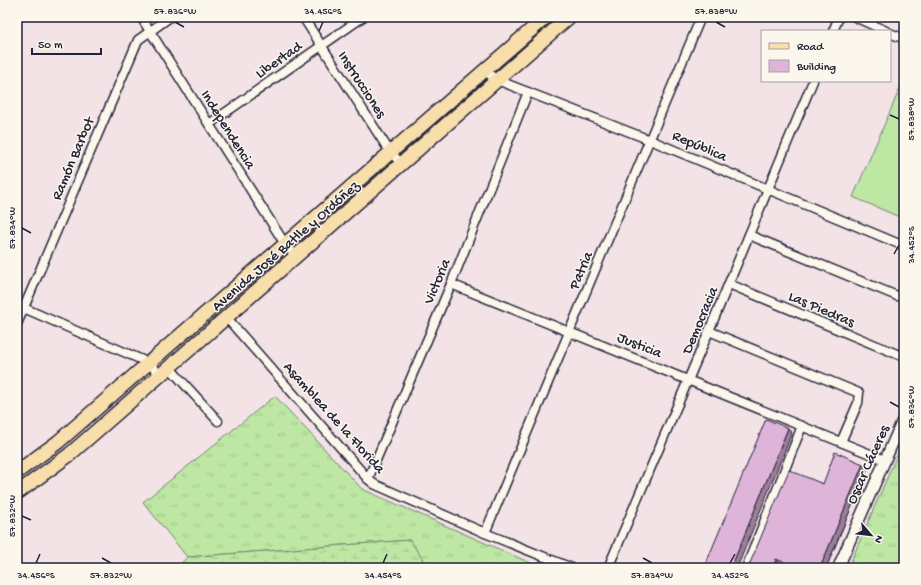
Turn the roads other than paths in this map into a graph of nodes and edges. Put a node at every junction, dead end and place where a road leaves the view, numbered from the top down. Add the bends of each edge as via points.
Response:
1 (140, 17) edge
2 (170, 17) edge
3 (302, 17) edge
4 (363, 17) edge
5 (546, 17) edge
6 (569, 17) edge
7 (701, 17) edge
8 (839, 17) edge
9 (855, 17) edge
10 (833, 30) edge
11 (884, 30) edge
12 (150, 31) junction
13 (891, 33) edge
14 (904, 39) edge
15 (321, 46) junction
16 (485, 71) junction
17 (497, 80) junction
18 (813, 82) edge
19 (528, 92) junction
20 (209, 124) junction
21 (650, 140) junction
22 (390, 152) junction
23 (402, 164) junction
24 (768, 189) junction
25 (749, 235) junction
26 (285, 244) junction
27 (904, 246) edge
28 (296, 256) junction
29 (451, 284) junction
30 (729, 284) junction
31 (904, 292) edge
32 (20, 306) edge
33 (226, 317) junction
34 (17, 324) edge
35 (570, 331) junction
36 (709, 331) junction
37 (904, 357) edge
38 (149, 363) junction
39 (164, 371) junction
40 (689, 380) junction
41 (904, 416) edge
42 (218, 422) dead end
43 (802, 426) junction
44 (841, 442) junction
45 (885, 460) junction
46 (17, 472) edge
47 (368, 479) junction
48 (18, 492) edge
49 (485, 533) junction
50 (572, 568) edge
51 (608, 568) edge
52 (746, 568) edge
53 (838, 568) edge

1 - 12 street, Independencia
2 - 12 street, Ramón Barbot
3 - 15 street, Instrucciones
4 - 15 street, Libertad
5 - 16 main road, Avenida José Batlle y Ordóñez
6 - 17 main road, Avenida José Batlle y Ordóñez
7 - 21 street, Patria
8 - 10 street
9 - 11 street
12 - 20 street, Independencia
12 - 32 street, Ramón Barbot via 138,40
13 - 14 street
15 - 20 street, Libertad
15 - 22 street, Instrucciones
16 - 17 street, República
16 - 22 main road, Avenida José Batlle y Ordóñez
17 - 19 street, República
17 - 23 main road, Avenida José Batlle y Ordóñez
18 - 24 street, Democracia
19 - 21 street, República
19 - 29 street, Victoria
20 - 26 street, Independencia
21 - 24 street, República
21 - 35 street, Patria
22 - 23 street, Instrucciones
22 - 26 main road, Avenida José Batlle y Ordóñez
23 - 28 main road, Avenida José Batlle y Ordóñez
24 - 25 street, Democracia
24 - 27 street, República
25 - 30 street, Democracia
25 - 31 street via 896,296
26 - 28 street, Independencia
26 - 38 main road, Avenida José Batlle y Ordóñez
28 - 33 main road, Avenida José Batlle y Ordóñez
29 - 35 street, Justicia
29 - 47 street, Victoria
30 - 36 street, Democracia
30 - 37 street, Las Piedras
32 - 34 street, Ramón Barbot
32 - 38 street
33 - 39 main road, Avenida José Batlle y Ordóñez
33 - 47 street, Asamblea de la Florida
35 - 40 street, Justicia
35 - 49 street, Patria
36 - 40 street, Democracia
36 - 44 street via 858,393 858,403
38 - 39 street
38 - 46 main road, Avenida José Batlle y Ordóñez via 58,442
39 - 42 street
39 - 48 main road, Avenida José Batlle y Ordóñez via 69,455
40 - 43 street, Justicia
40 - 51 street, Democracia
41 - 45 street, Oscar Cáceres
43 - 44 street, Justicia
43 - 52 street
44 - 45 street, Justicia
45 - 53 street, Oscar Cáceres
47 - 49 street, Asamblea de la Florida via 374,484
49 - 50 street, Asamblea de la Florida

